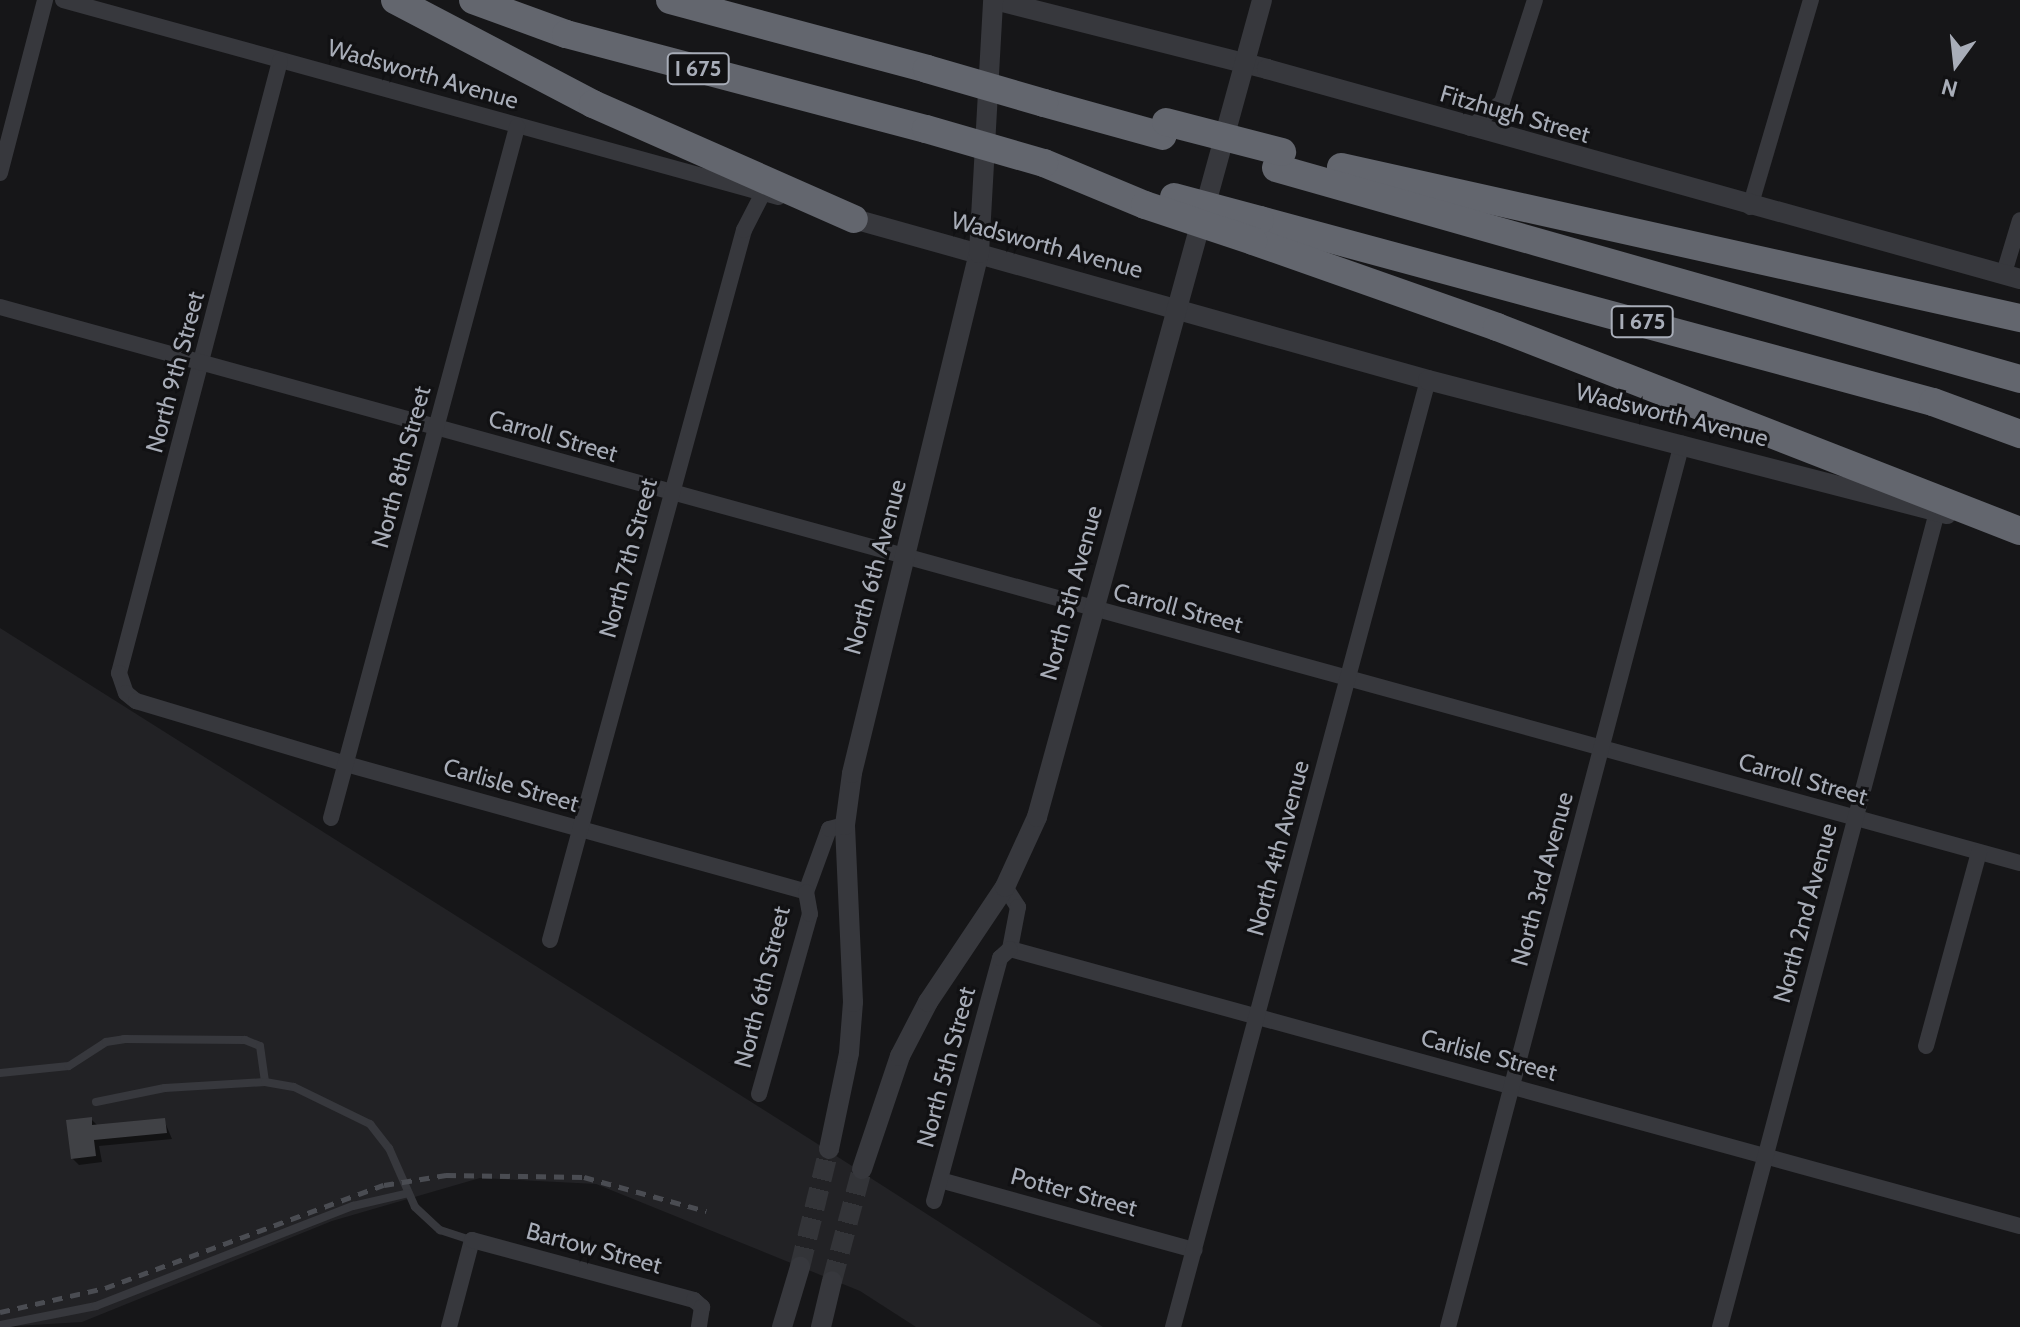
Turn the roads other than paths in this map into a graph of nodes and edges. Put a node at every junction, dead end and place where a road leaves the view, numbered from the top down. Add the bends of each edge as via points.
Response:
1 (45, 0) edge
2 (63, 0) edge
3 (395, 0) edge
4 (473, 0) edge
5 (670, 0) edge
6 (994, 0) edge
7 (1262, 0) edge
8 (1535, 0) edge
9 (1811, 0) edge
10 (280, 61) junction
11 (1243, 65) junction
12 (517, 127) junction
13 (1470, 128) junction
14 (1279, 160) junction
15 (0, 173) edge
16 (763, 193) junction
17 (1750, 207) junction
18 (854, 219) junction
19 (2020, 220) edge
20 (1257, 230) junction
21 (979, 253) junction
22 (2012, 276) edge
23 (0, 307) edge
24 (1174, 307) junction
25 (2020, 318) edge
26 (203, 363) junction
27 (2020, 379) edge
28 (1428, 380) junction
29 (436, 428) junction
30 (2020, 434) edge
31 (1682, 443) junction
32 (669, 494) junction
33 (1937, 512) junction
34 (2020, 533) edge
35 (905, 560) junction
36 (1093, 610) junction
37 (1348, 680) junction
38 (126, 693) joint
39 (1601, 747) junction
40 (346, 764) junction
41 (331, 818) dead end
42 (1856, 819) junction
43 (845, 825) junction
44 (581, 830) junction
45 (1979, 852) junction
46 (2020, 863) edge
47 (1005, 887) junction
48 (806, 892) junction
49 (550, 940) dead end
50 (1010, 949) junction
51 (1258, 1017) junction
52 (1926, 1046) dead end
53 (0, 1073) edge
54 (265, 1082) junction
55 (1513, 1087) junction
56 (759, 1094) dead end
57 (96, 1102) dead end
58 (829, 1149) tunnel mouth
59 (1765, 1155) junction
60 (862, 1169) tunnel mouth
61 (940, 1180) junction
62 (409, 1193) junction
63 (934, 1201) dead end
64 (2020, 1226) edge
65 (472, 1240) junction
66 (1195, 1250) junction
67 (800, 1267) tunnel mouth
68 (832, 1281) tunnel mouth
69 (0, 1325) edge
70 (449, 1327) edge
71 (699, 1327) edge
72 (782, 1327) edge
73 (821, 1327) edge
74 (1173, 1327) edge
75 (1448, 1327) edge
76 (1720, 1327) edge

1 - 15 street
2 - 10 street, Wadsworth Avenue
3 - 18 highway via 593,104
4 - 20 highway, I 675, bridge via 566,34 926,129
5 - 14 highway, I 675, bridge via 1051,105
6 - 11 street, Fitzhugh Street
6 - 21 street, North 6th Avenue
7 - 11 street, North 5th Avenue
8 - 13 street via 1502,102
9 - 17 street
10 - 12 street, Wadsworth Avenue
10 - 26 street, North 9th Street
11 - 13 street, Fitzhugh Street
11 - 24 street, North 5th Avenue
12 - 16 street, Wadsworth Avenue
12 - 29 street, North 8th Street
13 - 17 street, Fitzhugh Street
14 - 25 highway
14 - 27 highway, I 675
16 - 18 street, Wadsworth Avenue
16 - 32 street, North 7th Street via 744,230
17 - 22 street, Fitzhugh Street
18 - 21 street, Wadsworth Avenue
19 - 22 street
20 - 30 highway, I 675 via 1933,402
20 - 34 highway
21 - 24 street, Wadsworth Avenue
21 - 35 street, North 6th Avenue
23 - 26 street, Carroll Street
24 - 28 street, Wadsworth Avenue
24 - 36 street, North 5th Avenue
26 - 29 street, Carroll Street
26 - 38 street, North 9th Street via 119,673
28 - 31 street, Wadsworth Avenue
28 - 37 street, North 4th Avenue
29 - 32 street, Carroll Street
29 - 40 street, North 8th Street
31 - 33 street, Wadsworth Avenue
31 - 39 street, North 3rd Avenue
32 - 35 street, Carroll Street
32 - 44 street, North 7th Street
33 - 34 street, Wadsworth Avenue
33 - 42 street, North 2nd Avenue
35 - 36 street, Carroll Street
35 - 43 street, North 6th Avenue via 864,707
36 - 37 street, Carroll Street
36 - 47 street, North 5th Avenue via 1049,780
37 - 39 street, Carroll Street
37 - 51 street, North 4th Avenue
38 - 40 street, Carlisle Street via 136,701
39 - 42 street, Carroll Street
39 - 55 street, North 3rd Avenue
40 - 41 street, North 8th Street
40 - 44 street, Carlisle Street
42 - 45 street, Carroll Street
42 - 59 street, North 2nd Avenue
43 - 48 street via 829,829
43 - 58 street, North 6th Avenue via 853,1002 849,1053
44 - 48 street, Carlisle Street
44 - 49 street, North 7th Street
45 - 46 street, Carroll Street
45 - 52 street
47 - 50 street via 1018,907
47 - 60 street, North 5th Avenue via 928,1002 900,1056
48 - 56 street, North 6th Street via 810,914
50 - 51 street, Carlisle Street
50 - 61 street, North 5th Street via 1000,958
51 - 55 street, Carlisle Street
51 - 66 street, North 4th Avenue
53 - 54 lane via 69,1066 106,1042 124,1039 245,1040 260,1046
54 - 57 lane via 165,1088
54 - 62 lane via 294,1087 370,1124 389,1148
55 - 59 street, Carlisle Street
55 - 75 street, North 3rd Avenue
59 - 64 street, Carlisle Street
59 - 76 street, North 2nd Avenue
61 - 63 street, North 5th Street
61 - 66 street, Potter Street
62 - 65 lane via 415,1207 440,1230
62 - 69 lane via 353,1206 96,1306
65 - 70 street
65 - 71 street, Bartow Street via 694,1300 702,1307
66 - 74 street, North 4th Avenue
67 - 72 street
68 - 73 street

